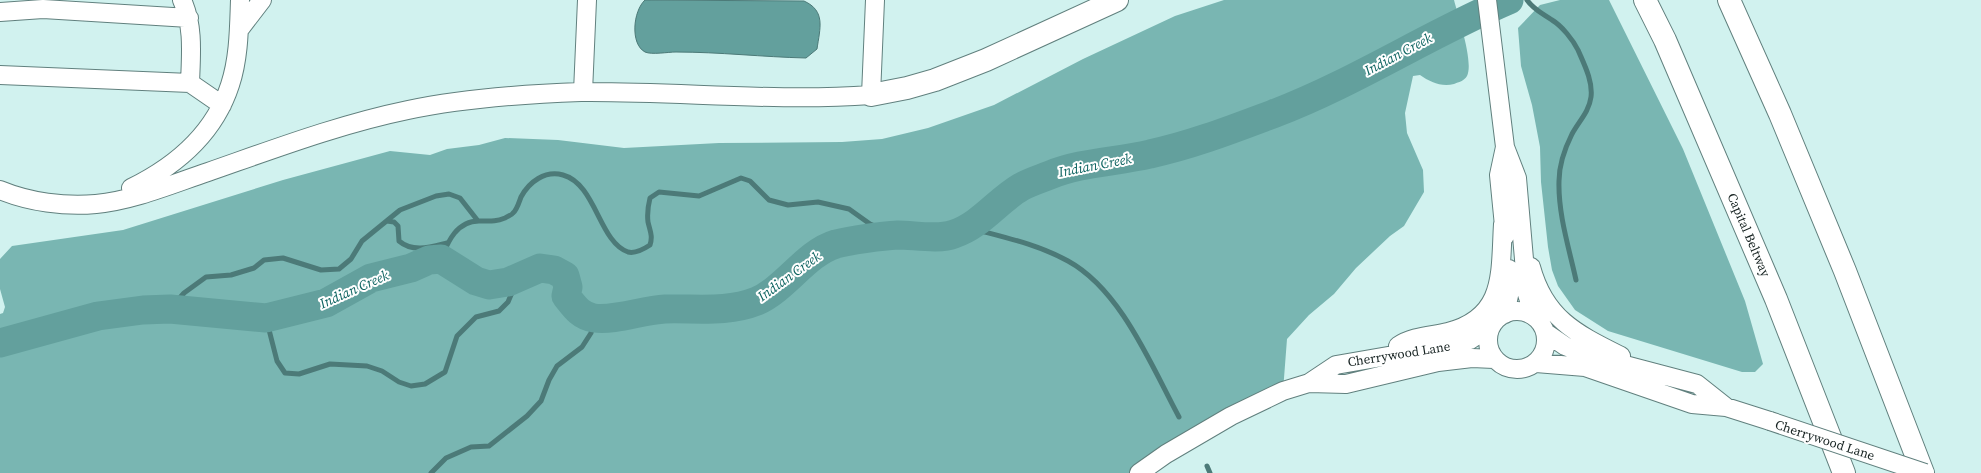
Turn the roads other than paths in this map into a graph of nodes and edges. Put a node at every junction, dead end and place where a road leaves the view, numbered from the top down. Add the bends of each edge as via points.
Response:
1 (182, 0) edge
2 (240, 0) edge
3 (262, 0) edge
4 (587, 0) edge
5 (875, 0) edge
6 (1117, 0) edge
7 (1487, 0) edge
8 (1645, 0) edge
9 (1729, 0) edge
10 (0, 12) edge
11 (189, 18) junction
12 (239, 30) junction
13 (0, 75) edge
14 (190, 83) junction
15 (582, 92) junction
16 (871, 94) junction
17 (222, 105) junction
18 (1505, 147) junction
19 (0, 190) edge
20 (96, 204) junction
21 (1503, 224) junction
22 (1524, 241) junction
23 (1505, 314) junction
24 (1534, 316) junction
25 (1491, 326) junction
26 (1546, 333) junction
27 (1380, 357) junction
28 (1494, 359) junction
29 (1536, 363) junction
30 (1653, 371) junction
31 (1309, 383) junction
32 (1726, 407) junction
33 (1139, 473) edge
34 (1844, 473) edge
35 (1924, 473) edge

1 - 11 street
2 - 12 street
3 - 12 street
4 - 15 street
5 - 16 street
6 - 16 highway via 986,60 935,80
7 - 18 street
8 - 34 highway, Capital Beltway via 1705,131 1776,299
9 - 35 highway via 1780,114 1845,271
10 - 11 street via 43,10
11 - 14 street
12 - 17 street via 235,65
13 - 14 street
14 - 17 street
15 - 16 street via 829,98
15 - 20 street via 470,100 408,110 341,127 142,194
17 - 20 street via 201,136 176,162 152,178
18 - 21 street via 1499,175
18 - 22 street via 1517,178
19 - 20 street via 15,196 52,203
21 - 23 street via 1511,286
21 - 27 street via 1499,286 1486,311 1464,328 1406,341
22 - 24 street via 1527,294
22 - 30 street via 1534,278 1554,314 1582,336
23 - 24 street via 1519,311
23 - 25 street
24 - 26 street
25 - 27 street, Cherrywood Lane via 1470,340 1458,344
25 - 28 street via 1488,344
26 - 29 street via 1544,353
26 - 30 street, Cherrywood Lane via 1565,346 1587,355
27 - 31 street, Cherrywood Lane via 1336,364
28 - 29 street via 1516,370
28 - 31 street, Cherrywood Lane via 1472,358 1438,362 1346,384
29 - 32 street, Cherrywood Lane via 1585,367 1692,404
30 - 32 street, Cherrywood Lane via 1697,384
31 - 33 street, Cherrywood Lane via 1283,391 1232,416 1166,454
32 - 35 street, Cherrywood Lane, bridge

